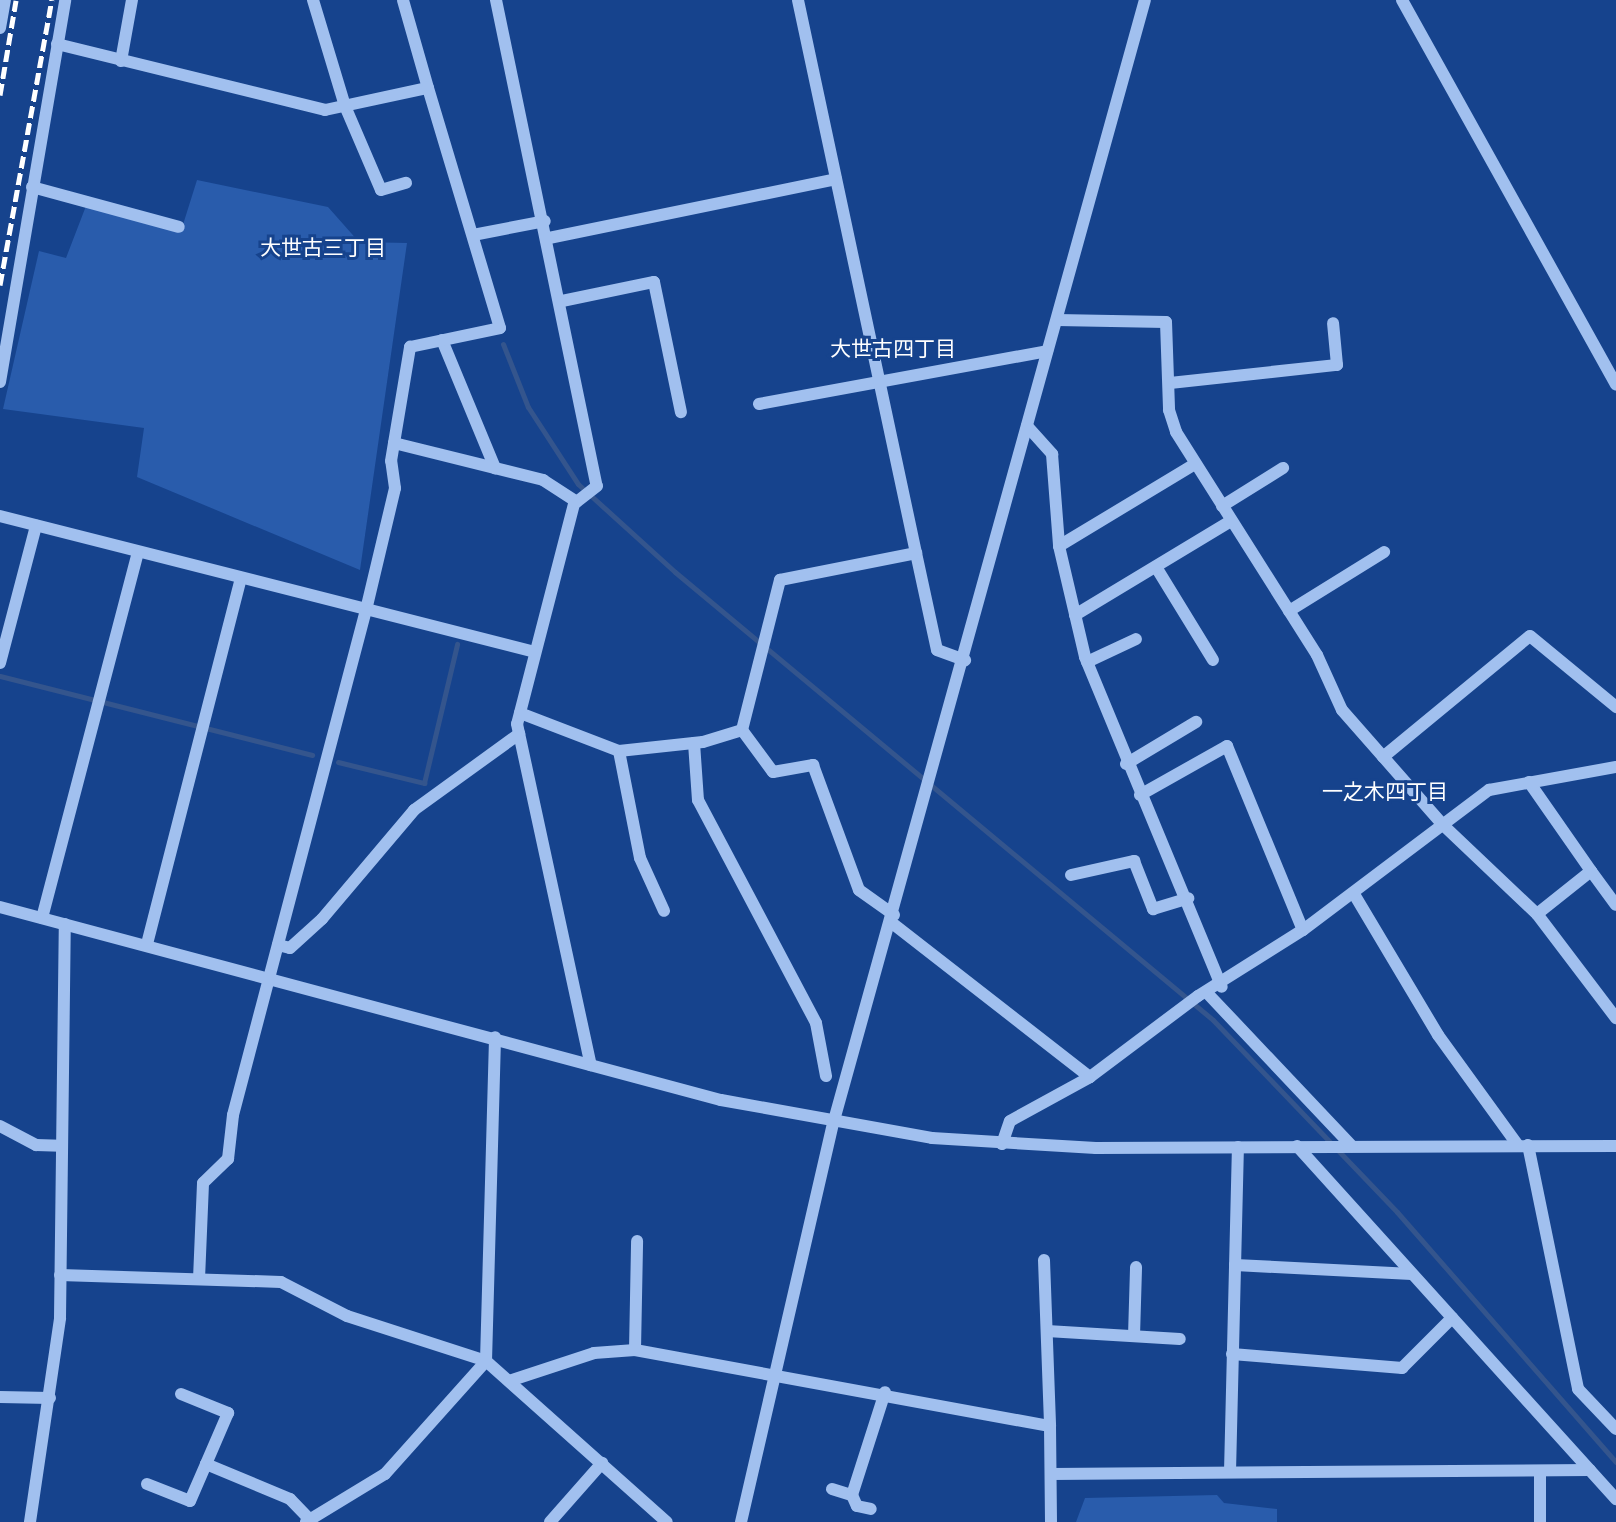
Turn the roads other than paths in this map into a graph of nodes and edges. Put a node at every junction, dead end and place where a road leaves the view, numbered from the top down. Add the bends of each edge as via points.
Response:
1 (5, 0) edge
2 (65, 0) edge
3 (132, 0) edge
4 (313, 0) edge
5 (403, 0) edge
6 (496, 0) edge
7 (797, 0) edge
8 (1145, 0) edge
9 (1402, 0) edge
10 (0, 29) edge
11 (57, 44) junction
12 (121, 61) junction
13 (428, 88) junction
14 (345, 106) junction
15 (836, 179) junction
16 (407, 183) dead end
17 (32, 187) junction
18 (545, 221) junction
19 (179, 227) dead end
20 (473, 235) junction
21 (549, 237) junction
22 (562, 301) junction
23 (1056, 320) junction
24 (1333, 323) dead end
25 (442, 340) junction
26 (1047, 351) junction
27 (0, 382) edge
28 (1170, 383) junction
29 (883, 384) junction
30 (1616, 384) edge
31 (759, 404) dead end
32 (681, 412) dead end
33 (1027, 426) junction
34 (394, 443) junction
35 (1195, 464) junction
36 (495, 468) junction
37 (1283, 468) dead end
38 (578, 502) junction
39 (1222, 506) junction
40 (0, 516) edge
41 (1231, 521) junction
42 (36, 526) junction
43 (1059, 546) junction
44 (138, 552) junction
45 (1384, 552) dead end
46 (916, 553) junction
47 (1156, 567) junction
48 (241, 578) junction
49 (366, 610) junction
50 (1289, 611) junction
51 (1075, 615) junction
52 (1136, 639) dead end
53 (535, 652) junction
54 (965, 660) junction
55 (1213, 660) dead end
56 (1087, 662) junction
57 (0, 663) edge
58 (1616, 706) edge
59 (520, 713) junction
60 (1196, 722) dead end
61 (742, 730) junction
62 (519, 734) junction
63 (694, 743) junction
64 (619, 751) junction
65 (1383, 757) junction
66 (1126, 764) junction
67 (1616, 767) edge
68 (1529, 782) junction
69 (1140, 795) junction
70 (1442, 824) junction
71 (1591, 871) junction
72 (1071, 875) dead end
73 (1354, 894) junction
74 (1188, 898) junction
75 (1616, 905) edge
76 (0, 906) edge
77 (664, 911) dead end
78 (1536, 914) junction
79 (42, 918) junction
80 (893, 919) junction
81 (65, 924) junction
82 (1303, 930) junction
83 (147, 944) junction
84 (278, 945) junction
85 (271, 975) junction
86 (1222, 987) junction
87 (1204, 996) junction
88 (1616, 1018) edge
89 (495, 1037) junction
90 (591, 1065) junction
91 (825, 1076) dead end
92 (1090, 1077) junction
93 (833, 1124) junction
94 (0, 1126) edge
95 (1002, 1144) junction
96 (1522, 1144) junction
97 (60, 1146) junction
98 (1297, 1146) junction
99 (1351, 1146) junction
100 (1616, 1146) edge
101 (1238, 1147) junction
102 (637, 1241) dead end
103 (1044, 1260) dead end
104 (1235, 1265) junction
105 (1136, 1267) dead end
106 (1412, 1274) junction
107 (61, 1275) junction
108 (199, 1279) junction
109 (1452, 1318) junction
110 (1047, 1331) junction
111 (1134, 1336) junction
112 (1180, 1339) dead end
113 (635, 1350) junction
114 (1232, 1354) junction
115 (486, 1362) junction
116 (776, 1373) junction
117 (509, 1381) junction
118 (885, 1392) junction
119 (181, 1394) dead end
120 (0, 1397) edge
121 (50, 1398) junction
122 (1050, 1426) junction
123 (1616, 1429) edge
124 (602, 1463) junction
125 (206, 1464) junction
126 (1590, 1470) junction
127 (1540, 1471) junction
128 (1230, 1472) junction
129 (1051, 1474) junction
130 (147, 1484) dead end
131 (832, 1489) dead end
132 (852, 1495) junction
133 (1616, 1499) edge
134 (871, 1509) dead end
135 (307, 1521) edge
136 (30, 1522) edge
137 (550, 1522) edge
138 (667, 1522) edge
139 (741, 1522) edge
140 (1051, 1522) edge
141 (1540, 1522) edge

1 - 10 street
2 - 11 street
3 - 12 street
4 - 14 street
5 - 13 street
6 - 18 street
7 - 15 street
8 - 23 street
9 - 30 street
11 - 12 street
11 - 17 street
12 - 14 street via 324,110
13 - 14 street
13 - 20 street
14 - 16 street via 381,190
15 - 21 street
15 - 29 street
17 - 19 street
17 - 27 street
18 - 20 street
18 - 21 street
20 - 25 street via 500,328
21 - 22 street
22 - 32 street via 654,282
22 - 38 street via 597,486
23 - 26 street
23 - 28 street via 1166,322
24 - 28 street via 1337,365
25 - 34 street via 410,347
25 - 36 street
26 - 29 street
26 - 33 street
28 - 35 street via 1172,420
29 - 31 street via 869,381
29 - 46 street
33 - 43 street via 1052,454
33 - 54 street
34 - 36 street
34 - 49 street via 395,488
35 - 39 street
35 - 43 street
36 - 38 street via 542,480
37 - 39 street
38 - 53 street
39 - 41 street
40 - 42 street
41 - 47 street
41 - 50 street
42 - 44 street
42 - 57 street
43 - 51 street
44 - 48 street
44 - 79 street
45 - 50 street
46 - 54 street via 937,650
46 - 61 street via 780,580
47 - 51 street
47 - 55 street
48 - 49 street
48 - 83 street
49 - 53 street
49 - 84 street
50 - 65 street via 1342,710
51 - 56 street
52 - 56 street
53 - 59 street
54 - 80 street
56 - 66 street
58 - 65 street via 1530,636
59 - 62 street
59 - 64 street
60 - 66 street
61 - 63 street
61 - 80 street via 773,772 813,765 859,890
62 - 84 street via 414,810 322,919 290,948
62 - 90 street
63 - 64 street
63 - 91 street via 698,800 816,1023
64 - 77 street via 640,858
65 - 70 street
66 - 69 street
67 - 68 street
68 - 70 street via 1489,790
68 - 71 street
69 - 74 street
69 - 82 street via 1227,746
70 - 73 street
70 - 78 street
71 - 75 street
71 - 78 street
72 - 74 street via 1134,861 1153,909
73 - 82 street
73 - 96 street via 1438,1035
74 - 86 street
76 - 79 street
78 - 88 street
79 - 81 street
80 - 92 street
80 - 93 street
81 - 83 street
81 - 97 street
82 - 86 street
83 - 85 street
84 - 85 street
85 - 89 street
85 - 108 street via 233,1115 228,1159 203,1183
86 - 87 street
87 - 92 street
87 - 99 street
89 - 90 street
89 - 115 street
90 - 93 street
92 - 95 street via 1010,1121
93 - 95 street
93 - 116 street
94 - 97 street via 36,1144
95 - 101 street
96 - 99 street
96 - 100 street
96 - 123 street via 1578,1389
97 - 107 street
98 - 99 street
98 - 101 street
98 - 106 street
101 - 104 street
102 - 113 street
103 - 110 street
104 - 106 street
104 - 114 street
105 - 111 street
106 - 109 street
107 - 108 street
107 - 121 street
108 - 115 street via 281,1282 347,1316
109 - 114 street via 1402,1368
109 - 126 street
110 - 111 street
110 - 122 street
111 - 112 street
113 - 116 street
113 - 117 street via 594,1353
114 - 128 street
115 - 117 street
115 - 135 street via 385,1474
116 - 118 street
116 - 139 street
117 - 124 street
118 - 122 street
118 - 132 street
119 - 125 street via 228,1413
120 - 121 street
121 - 136 street
122 - 129 street
124 - 137 street
124 - 138 street
125 - 130 street via 190,1501
125 - 135 street via 290,1499
126 - 127 street
126 - 133 street
127 - 128 street
127 - 141 street
128 - 129 street
129 - 140 street
131 - 132 street
132 - 134 street via 858,1506

